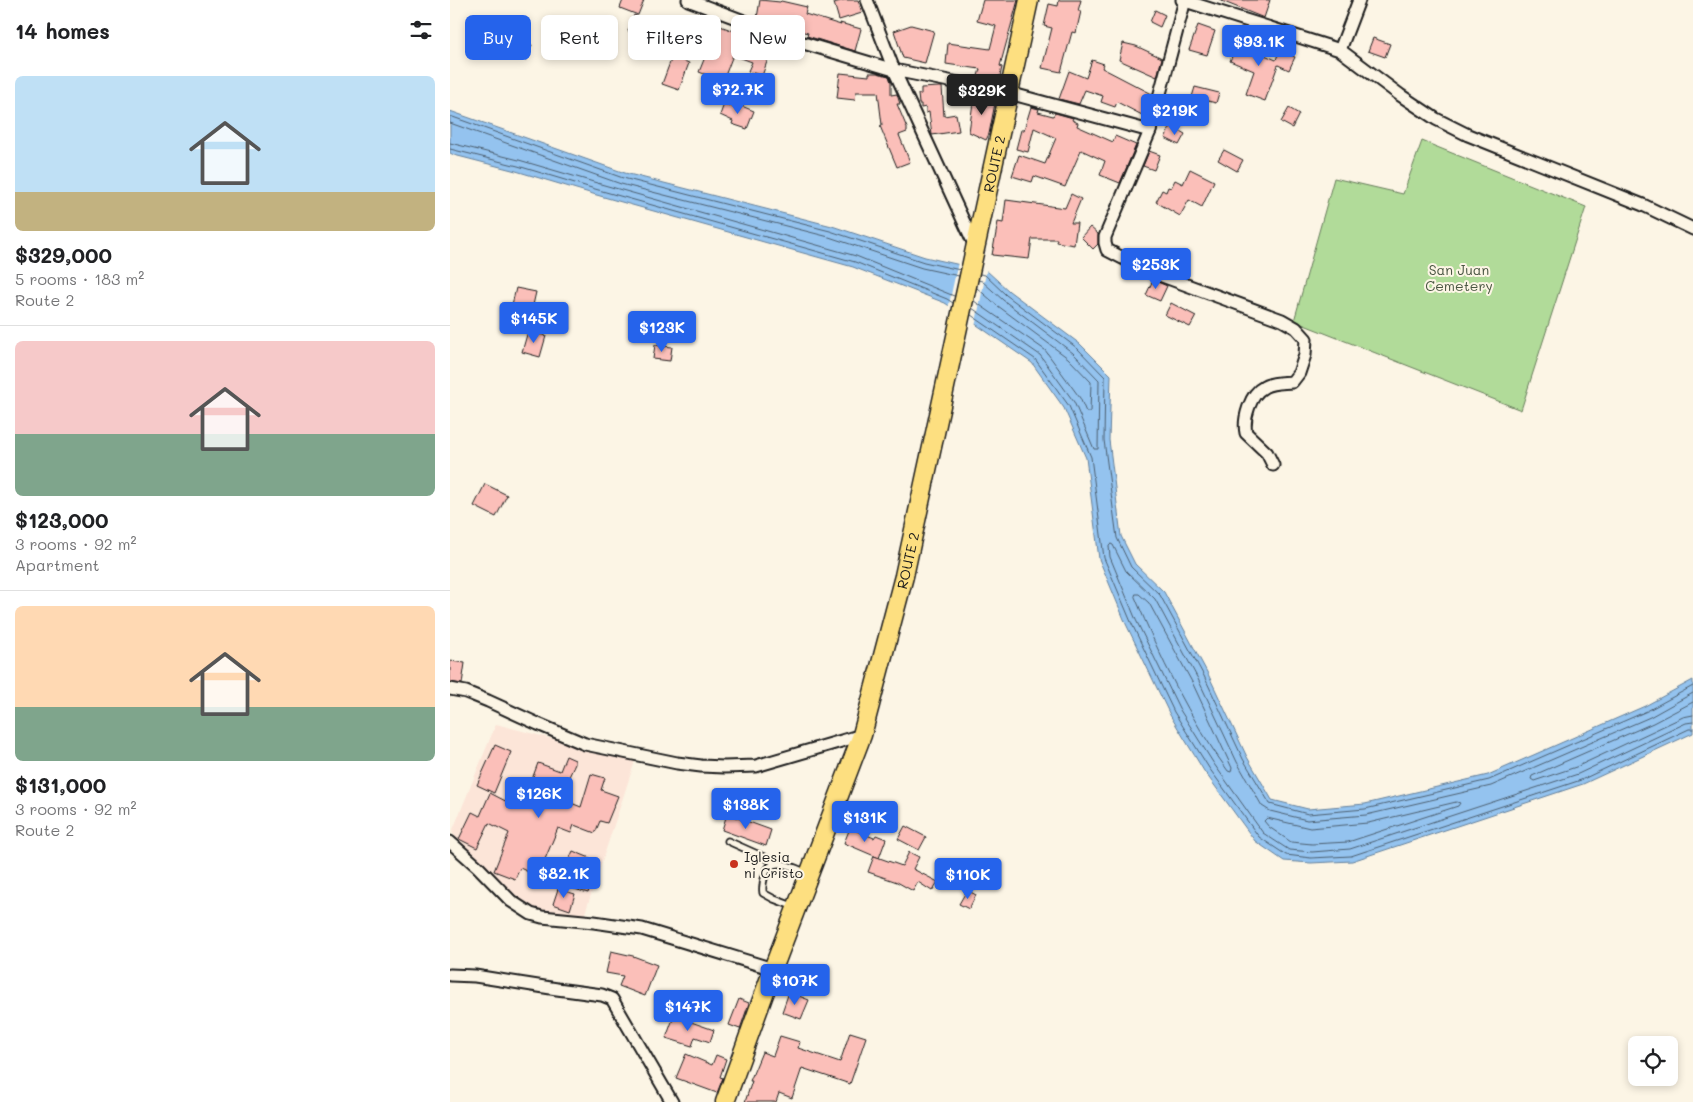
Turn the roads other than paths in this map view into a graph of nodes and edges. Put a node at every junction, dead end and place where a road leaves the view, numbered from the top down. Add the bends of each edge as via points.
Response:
1 (688, 0) edge
2 (867, 0) edge
3 (1029, 0) edge
4 (1184, 0) edge
5 (1358, 0) edge
6 (1340, 50) junction
7 (894, 70) junction
8 (1009, 93) junction
9 (1150, 131) junction
10 (1693, 229) edge
11 (974, 254) junction
12 (1273, 465) dead end
13 (450, 689) edge
14 (862, 735) junction
15 (728, 841) dead end
16 (450, 843) edge
17 (777, 863) junction
18 (810, 874) junction
19 (797, 908) junction
20 (773, 969) junction
21 (450, 975) edge
22 (672, 1102) edge
23 (725, 1102) edge

1 - 7 street via 800,42
2 - 7 street
3 - 8 highway, ROUTE 2
4 - 6 street
4 - 9 street
5 - 6 street
6 - 10 street via 1436,119
7 - 8 street
7 - 11 street
8 - 9 street
8 - 11 highway, ROUTE 2
9 - 12 street via 1105,237 1107,250 1146,270 1282,320 1302,332 1306,345 1300,374 1292,382 1263,387 1249,407 1246,433 1267,453
11 - 14 highway, ROUTE 2 via 904,576
13 - 14 street via 511,710 585,744 693,765 756,766
14 - 18 highway, ROUTE 2
15 - 17 lane
16 - 20 street via 511,901 531,914 642,929
17 - 18 lane
17 - 19 lane via 767,868 763,892
18 - 19 highway, ROUTE 2
19 - 20 highway, ROUTE 2
20 - 23 highway, ROUTE 2
21 - 22 street via 475,976 612,998

